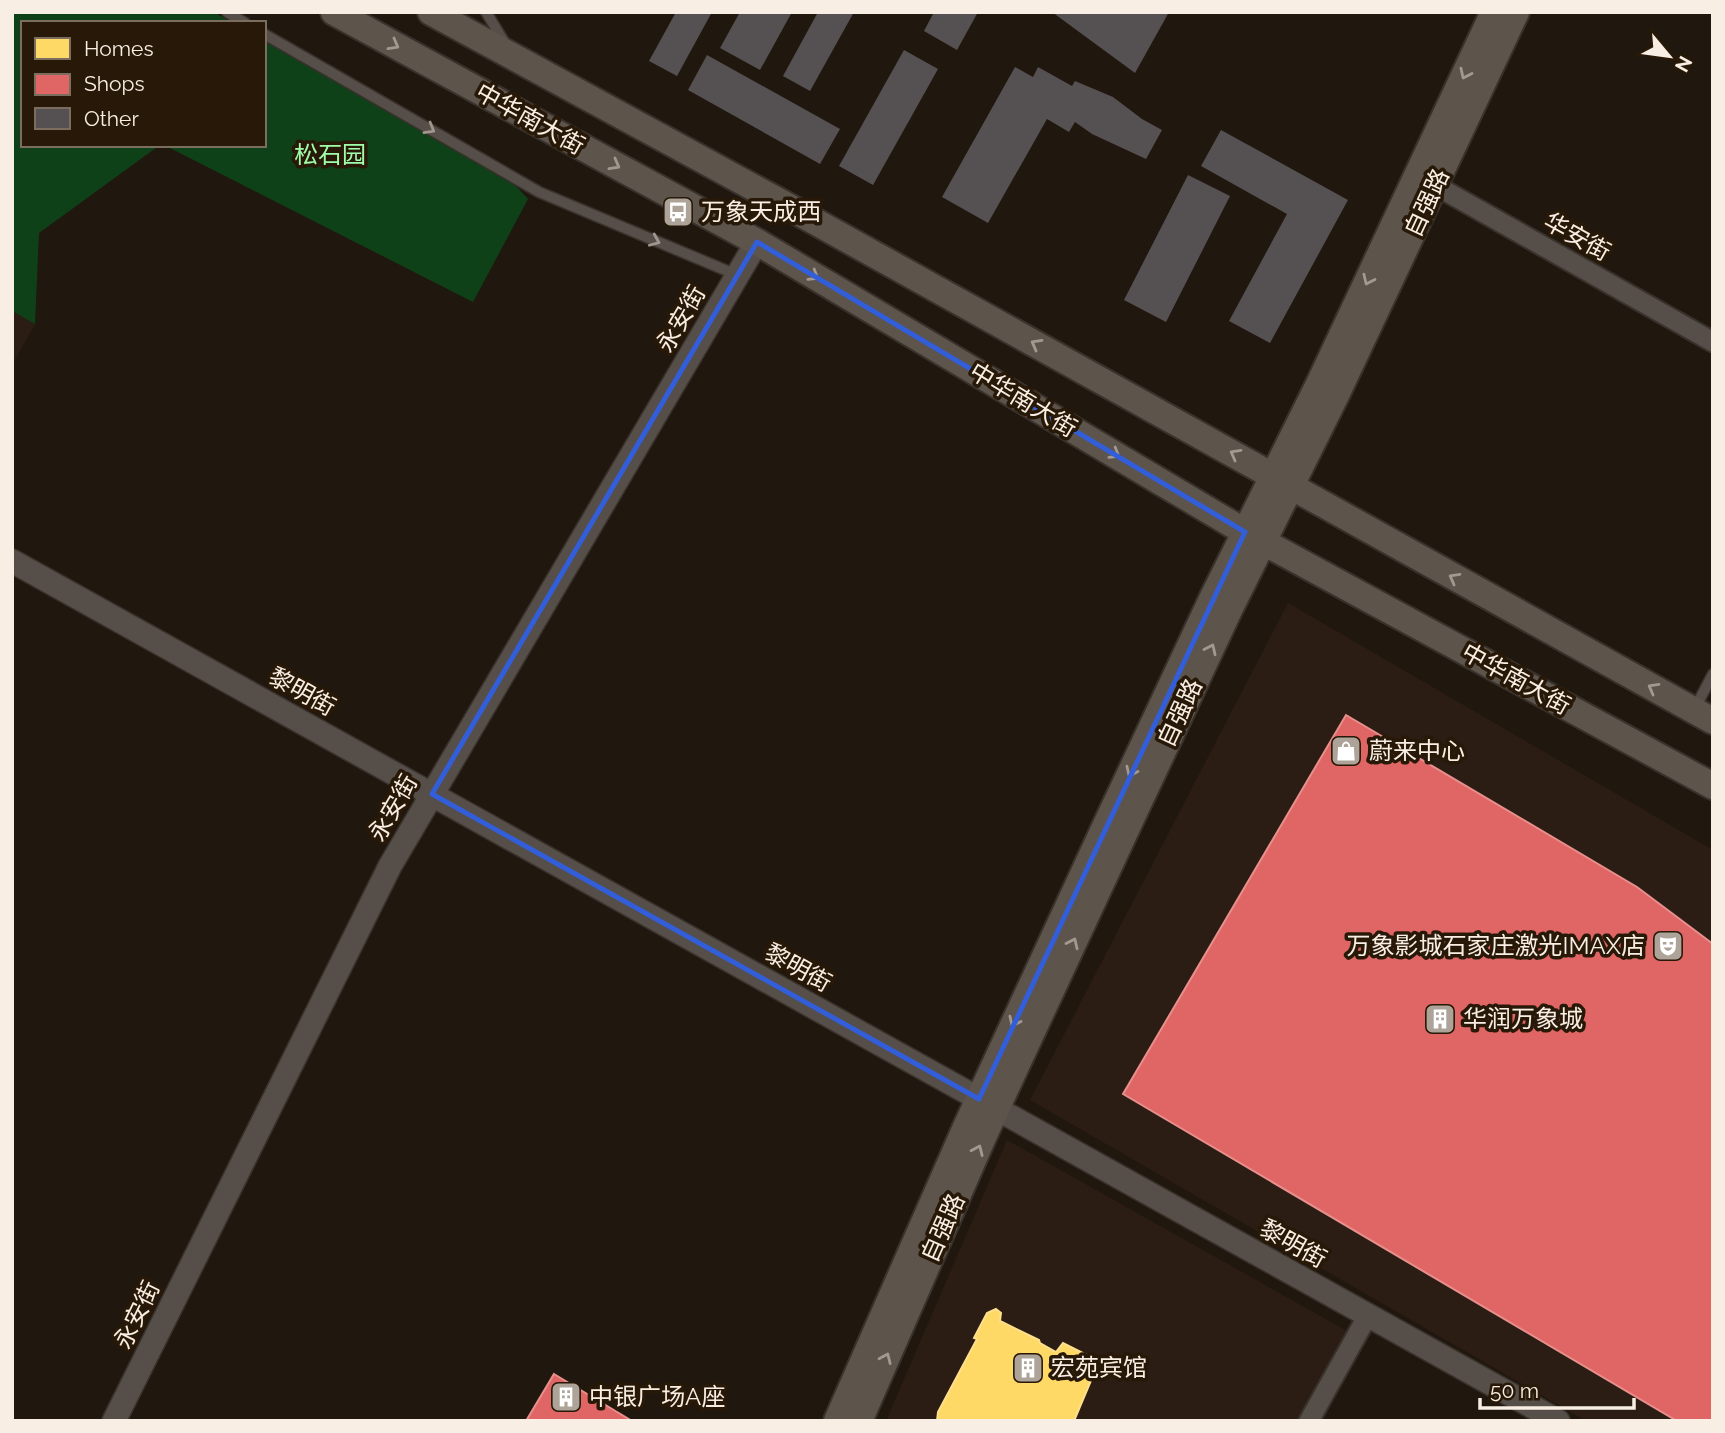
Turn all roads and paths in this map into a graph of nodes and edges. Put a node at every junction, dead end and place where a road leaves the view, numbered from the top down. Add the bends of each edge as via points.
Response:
1 (334, 12) edge
2 (431, 12) edge
3 (486, 12) edge
4 (1494, 12) edge
5 (1516, 12) edge
6 (266, 35) edge
7 (513, 57) junction
8 (1426, 181) junction
9 (757, 242) junction
10 (737, 275) junction
11 (1713, 342) edge
12 (1282, 481) junction
13 (1254, 536) junction
14 (12, 561) edge
15 (1713, 674) edge
16 (1703, 716) edge
17 (1713, 786) edge
18 (432, 794) junction
19 (988, 1104) junction
20 (1368, 1315) junction
21 (114, 1421) edge
22 (837, 1421) edge
23 (859, 1421) edge
24 (1309, 1421) edge
25 (1558, 1421) edge

1 -> 9 main road, 中华南大街
2 - 7 main road, 中华南大街
3 - 7 lane
4 -> 8 main road, 自强路
5 - 8 main road, 自强路
6 -> 10 lane via 539,192
12 -> 7 main road, 中华南大街
8 - 11 street, 华安街
8 - 12 main road, 自强路
9 - 10 street, 永安街
9 -> 13 main road, 中华南大街
10 - 18 street, 永安街
12 - 13 main road, 自强路
16 -> 12 main road, 中华南大街
13 - 17 main road, 中华南大街
13 - 19 main road, 自强路
14 - 18 street, 黎明街
15 - 16 lane
18 - 19 street, 黎明街
18 - 21 street, 永安街 via 390,866
19 - 20 street, 黎明街
19 - 22 main road, 自强路
23 -> 19 main road, 自强路
20 - 24 street
20 - 25 street, 黎明街

